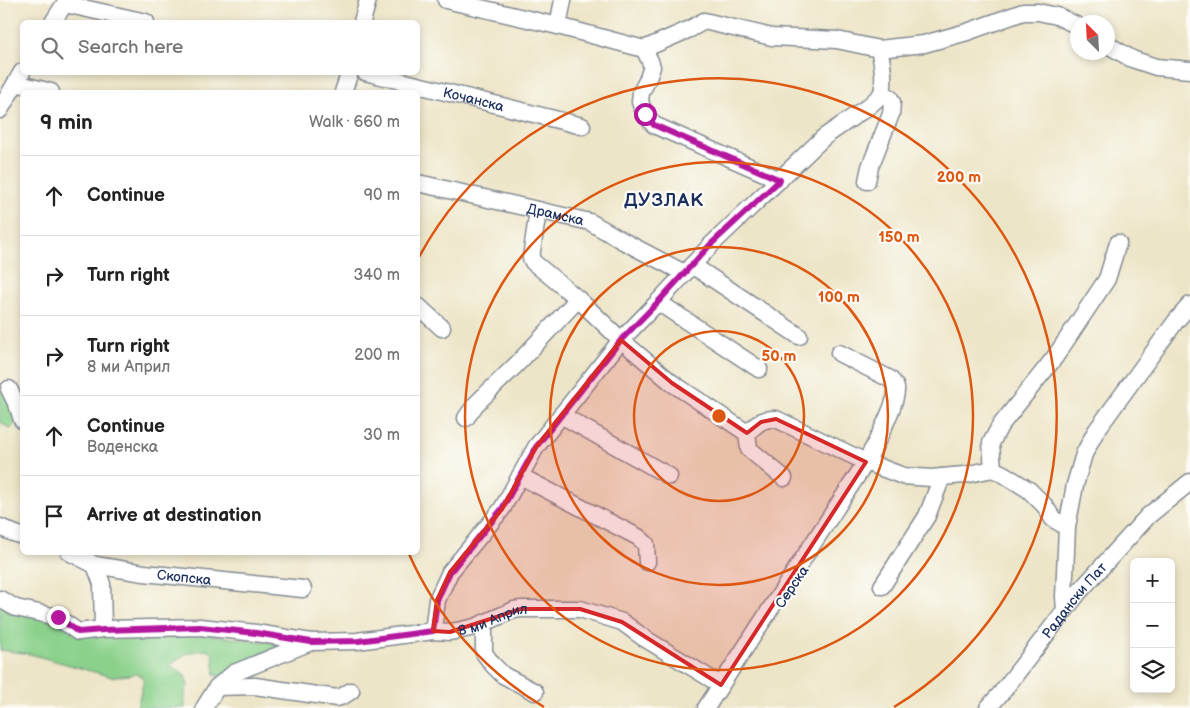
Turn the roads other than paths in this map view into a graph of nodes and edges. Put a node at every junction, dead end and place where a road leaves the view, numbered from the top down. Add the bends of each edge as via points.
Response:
1 (368, 0) edge
2 (446, 0) edge
3 (563, 0) edge
4 (66, 2) edge
5 (467, 2) edge
6 (54, 20) edge
7 (138, 20) edge
8 (363, 20) edge
9 (1070, 22) edge
10 (558, 26) junction
11 (644, 49) junction
12 (879, 49) junction
13 (1115, 50) edge
14 (1190, 70) edge
15 (349, 75) edge
16 (377, 75) edge
17 (19, 78) edge
18 (46, 90) edge
19 (344, 90) edge
20 (882, 94) junction
21 (0, 110) edge
22 (582, 126) dead end
23 (780, 180) junction
24 (420, 182) edge
25 (867, 182) dead end
26 (538, 210) junction
27 (1118, 243) dead end
28 (688, 269) junction
29 (578, 299) junction
30 (658, 302) junction
31 (1190, 304) edge
32 (420, 308) edge
33 (442, 328) dead end
34 (799, 336) dead end
35 (621, 340) junction
36 (839, 353) dead end
37 (759, 369) dead end
38 (10, 390) edge
39 (20, 414) edge
40 (561, 415) junction
41 (466, 418) dead end
42 (747, 433) junction
43 (866, 462) junction
44 (994, 469) junction
45 (520, 476) junction
46 (669, 476) dead end
47 (942, 477) junction
48 (784, 478) dead end
49 (1190, 482) edge
50 (0, 527) edge
51 (1068, 527) junction
52 (20, 536) edge
53 (76, 555) edge
54 (647, 562) dead end
55 (95, 564) junction
56 (882, 586) dead end
57 (303, 589) dead end
58 (0, 599) edge
59 (1065, 610) junction
60 (484, 623) junction
61 (103, 630) junction
62 (433, 631) junction
63 (311, 642) junction
64 (720, 685) junction
65 (217, 687) junction
66 (351, 690) dead end
67 (535, 692) dead end
68 (302, 693) junction
69 (208, 706) edge
70 (310, 708) edge
71 (706, 708) edge
72 (712, 708) edge
73 (988, 708) edge

1 - 8 street
2 - 5 street
3 - 10 street
4 - 6 street
4 - 7 street
5 - 10 street
9 - 12 street via 1057,16 1023,12 924,44
10 - 11 street
11 - 12 street via 704,21 772,37 837,40
11 - 23 street via 652,67 640,102 654,125
12 - 20 street via 884,73
13 - 14 street via 1156,66
15 - 19 street
16 - 22 street, Кочанска
17 - 18 street
17 - 21 street
20 - 23 street via 824,137
20 - 25 street via 892,102 891,114
23 - 28 street
24 - 26 street, Драмска
26 - 28 street, Драмска via 590,222 623,241
26 - 29 street via 531,258
27 - 44 street via 1107,279 1055,357 1000,426 991,443
28 - 30 street
28 - 34 street, Драмска
29 - 35 street
29 - 41 street
30 - 35 street
30 - 37 street
31 - 51 street via 1096,431 1084,454
32 - 33 street
35 - 40 street
35 - 42 street via 672,383
36 - 43 street via 890,380 896,387 887,419
38 - 39 street
40 - 45 street via 536,447
40 - 46 street
42 - 43 street via 768,418 776,419
42 - 48 street via 749,449
43 - 47 street via 903,476
43 - 64 street
43 - 72 street, Серска via 814,555
44 - 47 street
44 - 51 street via 1029,490 1053,520
45 - 54 street via 638,537 646,544
45 - 62 street via 502,509 450,572 437,600
47 - 56 street via 927,516
49 - 59 street, Радански Пат via 1148,516
50 - 52 street
51 - 59 street
53 - 55 street, Скопска
55 - 57 street, Скопска via 144,573
55 - 61 street via 102,584
58 - 61 street, 8 ми Април via 16,608 58,617 78,632
59 - 73 street, Радански Пат
60 - 62 street, 8 ми Април via 450,632
60 - 64 street, 8 ми Април via 514,610 580,609 622,622
60 - 67 street via 484,653 503,675
61 - 63 street, 8 ми Април via 200,627
62 - 63 street, 8 ми Април via 358,641
63 - 65 street via 234,673
64 - 71 street
65 - 68 street via 255,686
65 - 69 street
66 - 68 street via 337,698
68 - 70 street

